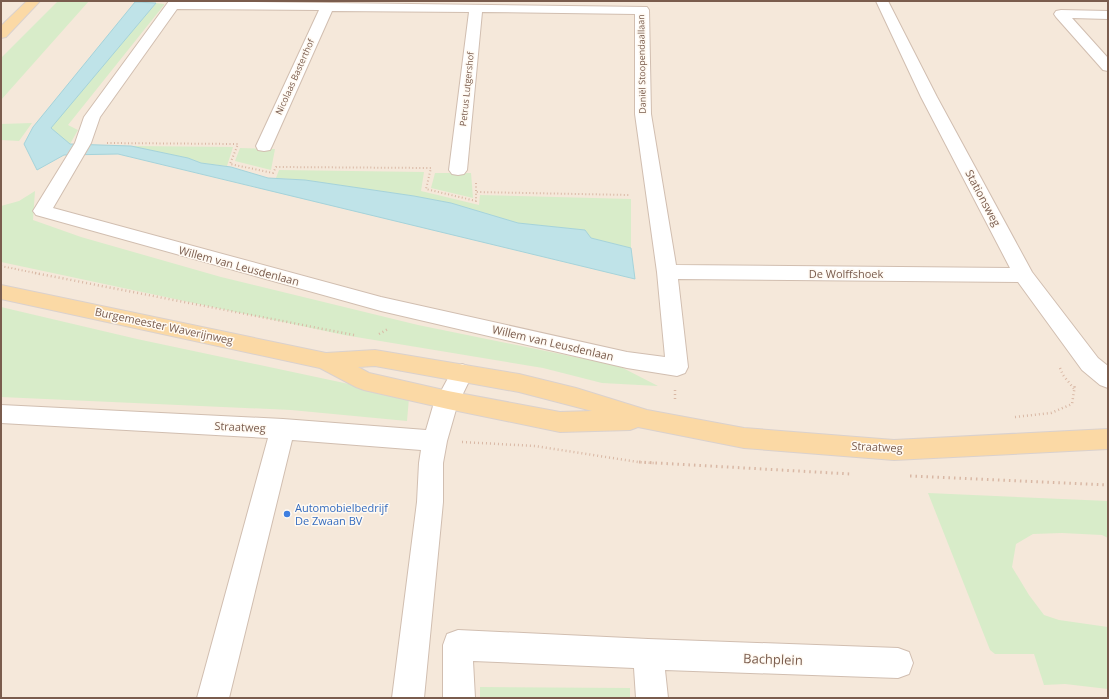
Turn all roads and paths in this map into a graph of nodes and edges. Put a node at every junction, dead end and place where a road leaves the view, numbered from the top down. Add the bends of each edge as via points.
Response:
1 (34, 1) edge
2 (882, 1) edge
3 (175, 3) edge
4 (251, 4) edge
5 (405, 4) edge
6 (557, 5) edge
7 (327, 7) junction
8 (476, 9) junction
9 (1108, 15) edge
10 (1, 34) edge
11 (1093, 50) junction
12 (1108, 50) edge
13 (1108, 67) edge
14 (264, 146) dead end
15 (79, 149) junction
16 (458, 170) dead end
17 (655, 195) junction
18 (1, 266) edge
19 (667, 272) junction
20 (1024, 275) junction
21 (1, 292) edge
22 (359, 335) dead end
23 (326, 361) junction
24 (677, 367) joint
25 (462, 373) junction
26 (1108, 379) edge
27 (1075, 390) dead end
28 (667, 399) dead end
29 (448, 400) junction
30 (682, 402) dead end
31 (1, 414) edge
32 (1013, 417) dead end
33 (647, 420) junction
34 (283, 429) junction
35 (1108, 439) edge
36 (435, 441) junction
37 (648, 654) junction
38 (898, 664) dead end
39 (213, 698) edge
40 (408, 698) edge
41 (458, 698) edge
42 (652, 698) edge

1 - 10 main road
2 - 20 street, Stationsweg via 929,97
3 - 4 street, Daniël Stoopendaallaan
3 - 15 street, Willem van Leusdenlaan via 92,117
4 - 7 street, Daniël Stoopendaallaan
5 - 7 street, Daniël Stoopendaallaan
5 - 8 street, Daniël Stoopendaallaan
6 - 8 street, Daniël Stoopendaallaan
6 - 17 street, Daniël Stoopendaallaan via 642,10 643,114
7 - 14 street, Nicolaas Basterthof
8 - 16 street, Petrus Lutgershof
9 - 11 street via 1058,10
11 - 12 street
11 - 13 street
15 - 17 path via 238,144 230,164 273,173 276,167 431,168 426,189 476,201 476,192
15 - 24 street, Willem van Leusdenlaan via 42,211 381,304 627,360
17 - 19 street, Daniël Stoopendaallaan
18 - 22 path
19 - 20 street, De Wolffshoek
19 - 24 street, Daniël Stoopendaallaan
20 - 26 street, Stationsweg via 1090,364
21 - 23 main road, Burgemeester Waverijnweg
23 - 25 main road, Burgemeester Waverijnweg via 375,358
23 - 29 main road, Burgemeester Waverijnweg via 364,381
25 - 29 street
25 - 33 main road, Straatweg via 576,397
27 - 32 path via 1072,404 1051,413
28 - 30 path
29 - 33 main road, Straatweg via 560,422
29 - 36 street
31 - 34 street, Straatweg
33 - 35 main road, Straatweg via 744,438 894,450
34 - 36 street, Straatweg
34 - 39 street
36 - 40 street
37 - 38 street, Bachplein
37 - 41 street, Bachplein via 458,645
37 - 42 street

